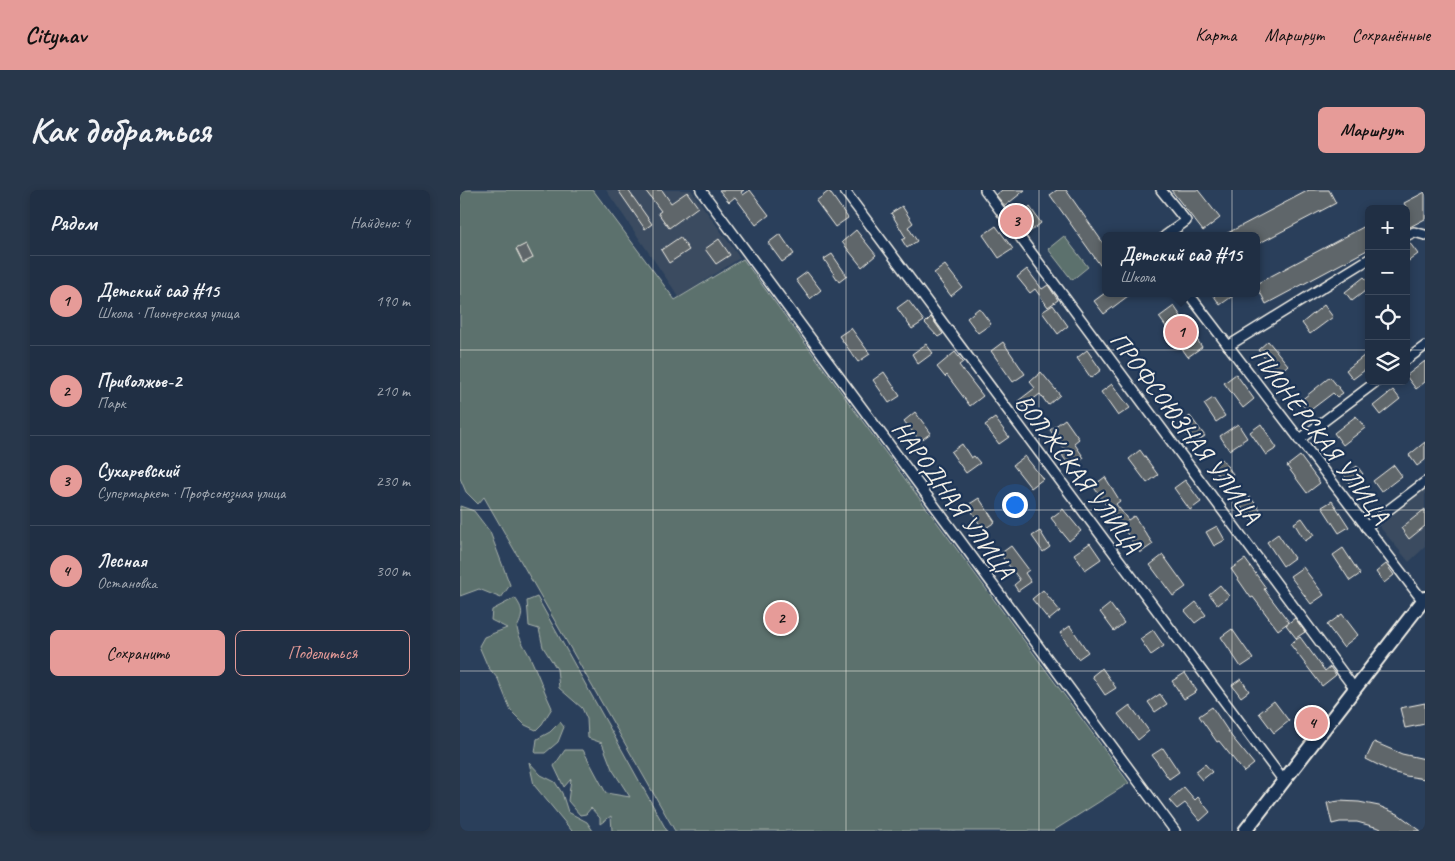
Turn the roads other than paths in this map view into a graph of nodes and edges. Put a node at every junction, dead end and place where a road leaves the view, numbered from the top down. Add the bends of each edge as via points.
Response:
1 (701, 190) edge
2 (844, 190) edge
3 (985, 190) edge
4 (1162, 190) edge
5 (1171, 232) edge
6 (1410, 234) edge
7 (1425, 235) edge
8 (1365, 261) edge
9 (1191, 297) edge
10 (1228, 346) junction
11 (1425, 346) edge
12 (1410, 357) edge
13 (1373, 385) edge
14 (1299, 440) junction
15 (1425, 482) edge
16 (1366, 528) junction
17 (1424, 600) edge
18 (1354, 688) junction
19 (1283, 780) junction
20 (1175, 831) edge
21 (1244, 831) edge

1 - 20 street, НАРОДНАЯ УЛИЦА
2 - 19 street, ВОЛЖСКАЯ УЛИЦА
3 - 18 street, ПРОФСОЮЗНАЯ УЛИЦА
4 - 5 street via 1186,221
6 - 7 street
8 - 10 street
9 - 10 street, ПИОНЕРСКАЯ УЛИЦА
10 - 14 street, ПИОНЕРСКАЯ УЛИЦА
11 - 12 street
13 - 14 street
14 - 16 street, ПИОНЕРСКАЯ УЛИЦА
15 - 16 street
16 - 17 street, ПИОНЕРСКАЯ УЛИЦА
17 - 18 street
18 - 19 street
19 - 21 street

